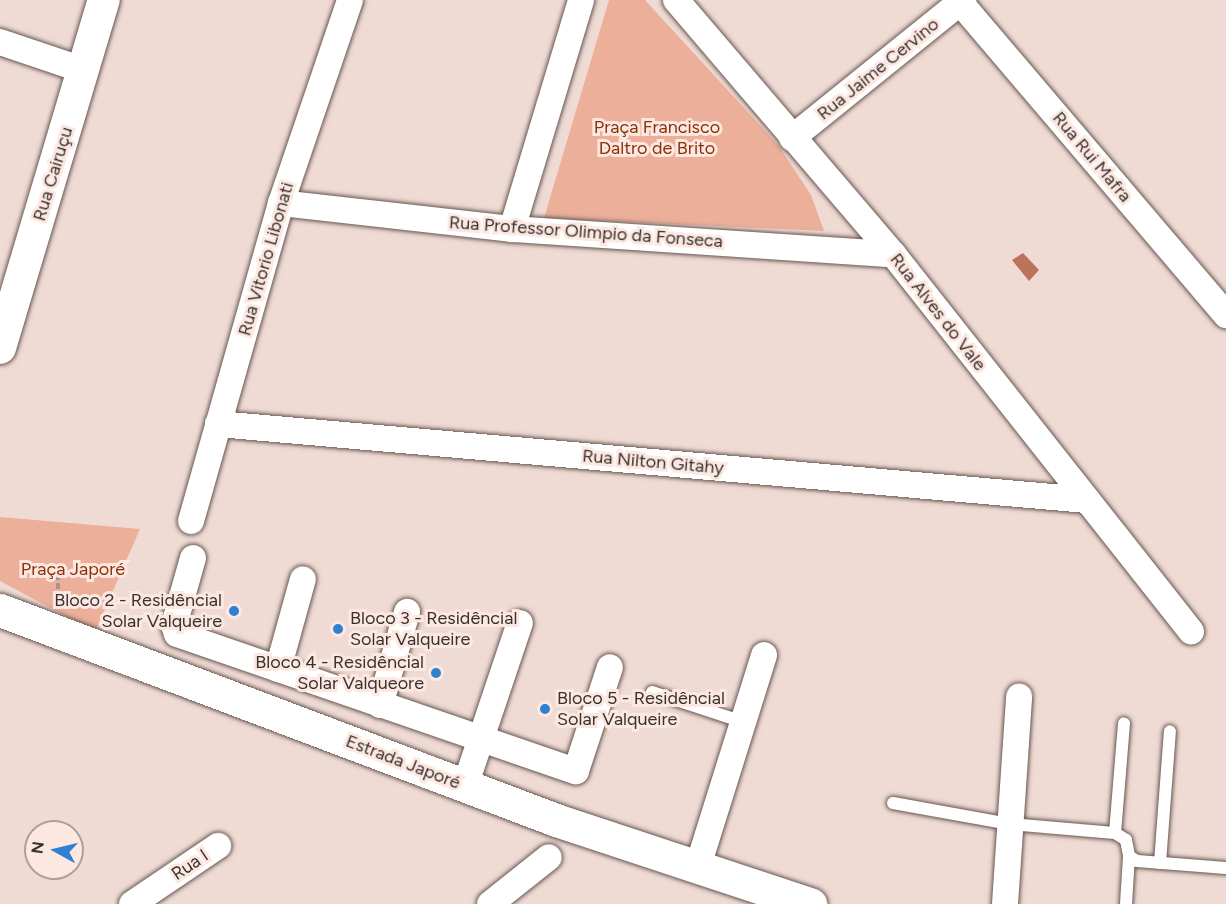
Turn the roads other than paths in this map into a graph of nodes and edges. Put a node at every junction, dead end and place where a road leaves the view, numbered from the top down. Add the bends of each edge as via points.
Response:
1 (104, 0) edge
2 (350, 0) edge
3 (581, 0) edge
4 (676, 0) edge
5 (960, 1) edge
6 (0, 42) edge
7 (83, 70) junction
8 (792, 138) junction
9 (281, 202) junction
10 (512, 229) junction
11 (893, 254) junction
12 (1226, 315) edge
13 (0, 348) edge
14 (218, 424) junction
15 (1087, 500) junction
16 (191, 521) dead end
17 (193, 558) dead end
18 (303, 579) dead end
19 (0, 610) edge
20 (407, 612) dead end
21 (520, 623) dead end
22 (1191, 631) dead end
23 (764, 655) dead end
24 (610, 667) dead end
25 (278, 669) junction
26 (652, 692) dead end
27 (1019, 696) dead end
28 (380, 705) junction
29 (743, 722) junction
30 (1124, 723) dead end
31 (1170, 731) dead end
32 (481, 740) junction
33 (465, 786) junction
34 (893, 803) dead end
35 (1010, 824) junction
36 (1114, 833) junction
37 (218, 846) dead end
38 (1129, 856) junction
39 (549, 857) dead end
40 (1160, 863) junction
41 (698, 866) junction
42 (1226, 868) edge
43 (132, 904) edge
44 (490, 904) edge
45 (810, 904) edge
46 (1005, 904) edge
47 (1126, 904) edge

1 - 7 street, Rua Cairuçu
2 - 9 street, Rua Vitorio Libonati
3 - 10 street
4 - 8 street, Rua Alves do Vale
5 - 8 street, Rua Jaime Cervino
5 - 12 street, Rua Rui Mafra
6 - 7 street
7 - 13 street, Rua Cairuçu
8 - 11 street, Rua Alves do Vale
9 - 10 street, Rua Professor Olimpio da Fonseca
9 - 14 street, Rua Vitorio Libonati
10 - 11 street, Rua Professor Olimpio da Fonseca
11 - 15 street, Rua Alves do Vale
14 - 15 street, Rua Nilton Gitahy
14 - 16 street, Rua Vitorio Libonati
15 - 22 street, Rua Alves do Vale
17 - 25 street via 174,626 177,634
18 - 25 street
19 - 33 main road, Estrada Japoré
20 - 28 street
21 - 32 street
23 - 29 street
24 - 32 street via 576,771
25 - 28 street
26 - 29 lane
27 - 35 street
28 - 32 street
29 - 41 street
30 - 36 lane
31 - 40 lane
32 - 33 street
33 - 41 main road, Estrada Japoré
34 - 35 lane
35 - 36 lane
35 - 46 street
36 - 38 lane via 1126,840
37 - 43 street, Rua I
38 - 40 lane via 1137,861
38 - 47 lane
39 - 44 street
40 - 42 lane
41 - 45 main road, Estrada Japoré

